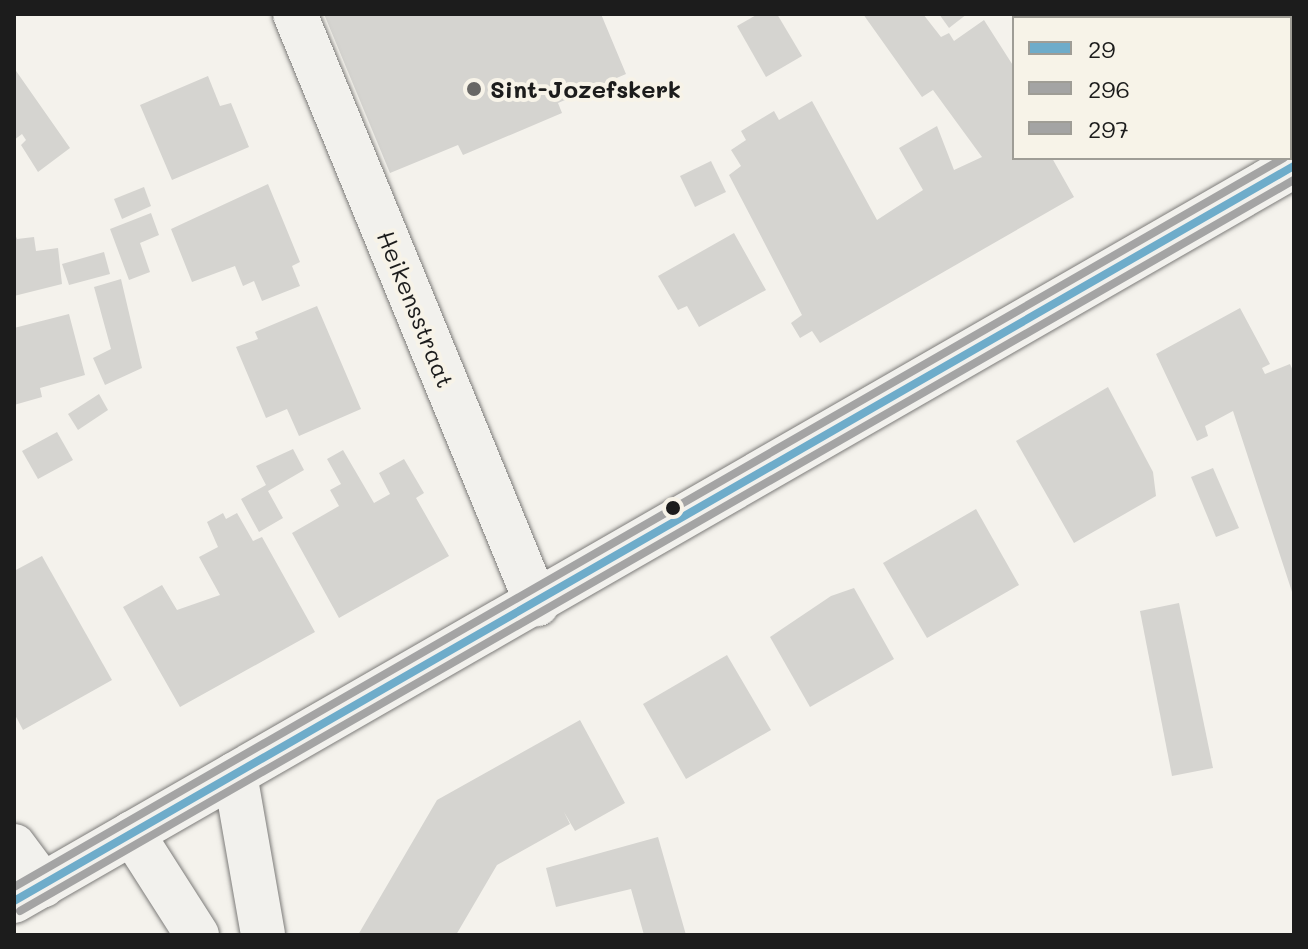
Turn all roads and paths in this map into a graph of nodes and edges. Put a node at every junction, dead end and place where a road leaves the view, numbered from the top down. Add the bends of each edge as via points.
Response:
1 (295, 14) edge
2 (1294, 166) edge
3 (537, 604) junction
4 (235, 774) junction
5 (132, 833) junction
6 (14, 846) edge
7 (28, 893) edge
8 (197, 935) edge
9 (263, 935) edge

1 - 3 main road, Heikensstraat
2 - 3 main road
3 - 4 main road
4 - 5 main road
4 - 9 main road
5 - 7 main road
5 - 8 main road
6 - 7 main road

